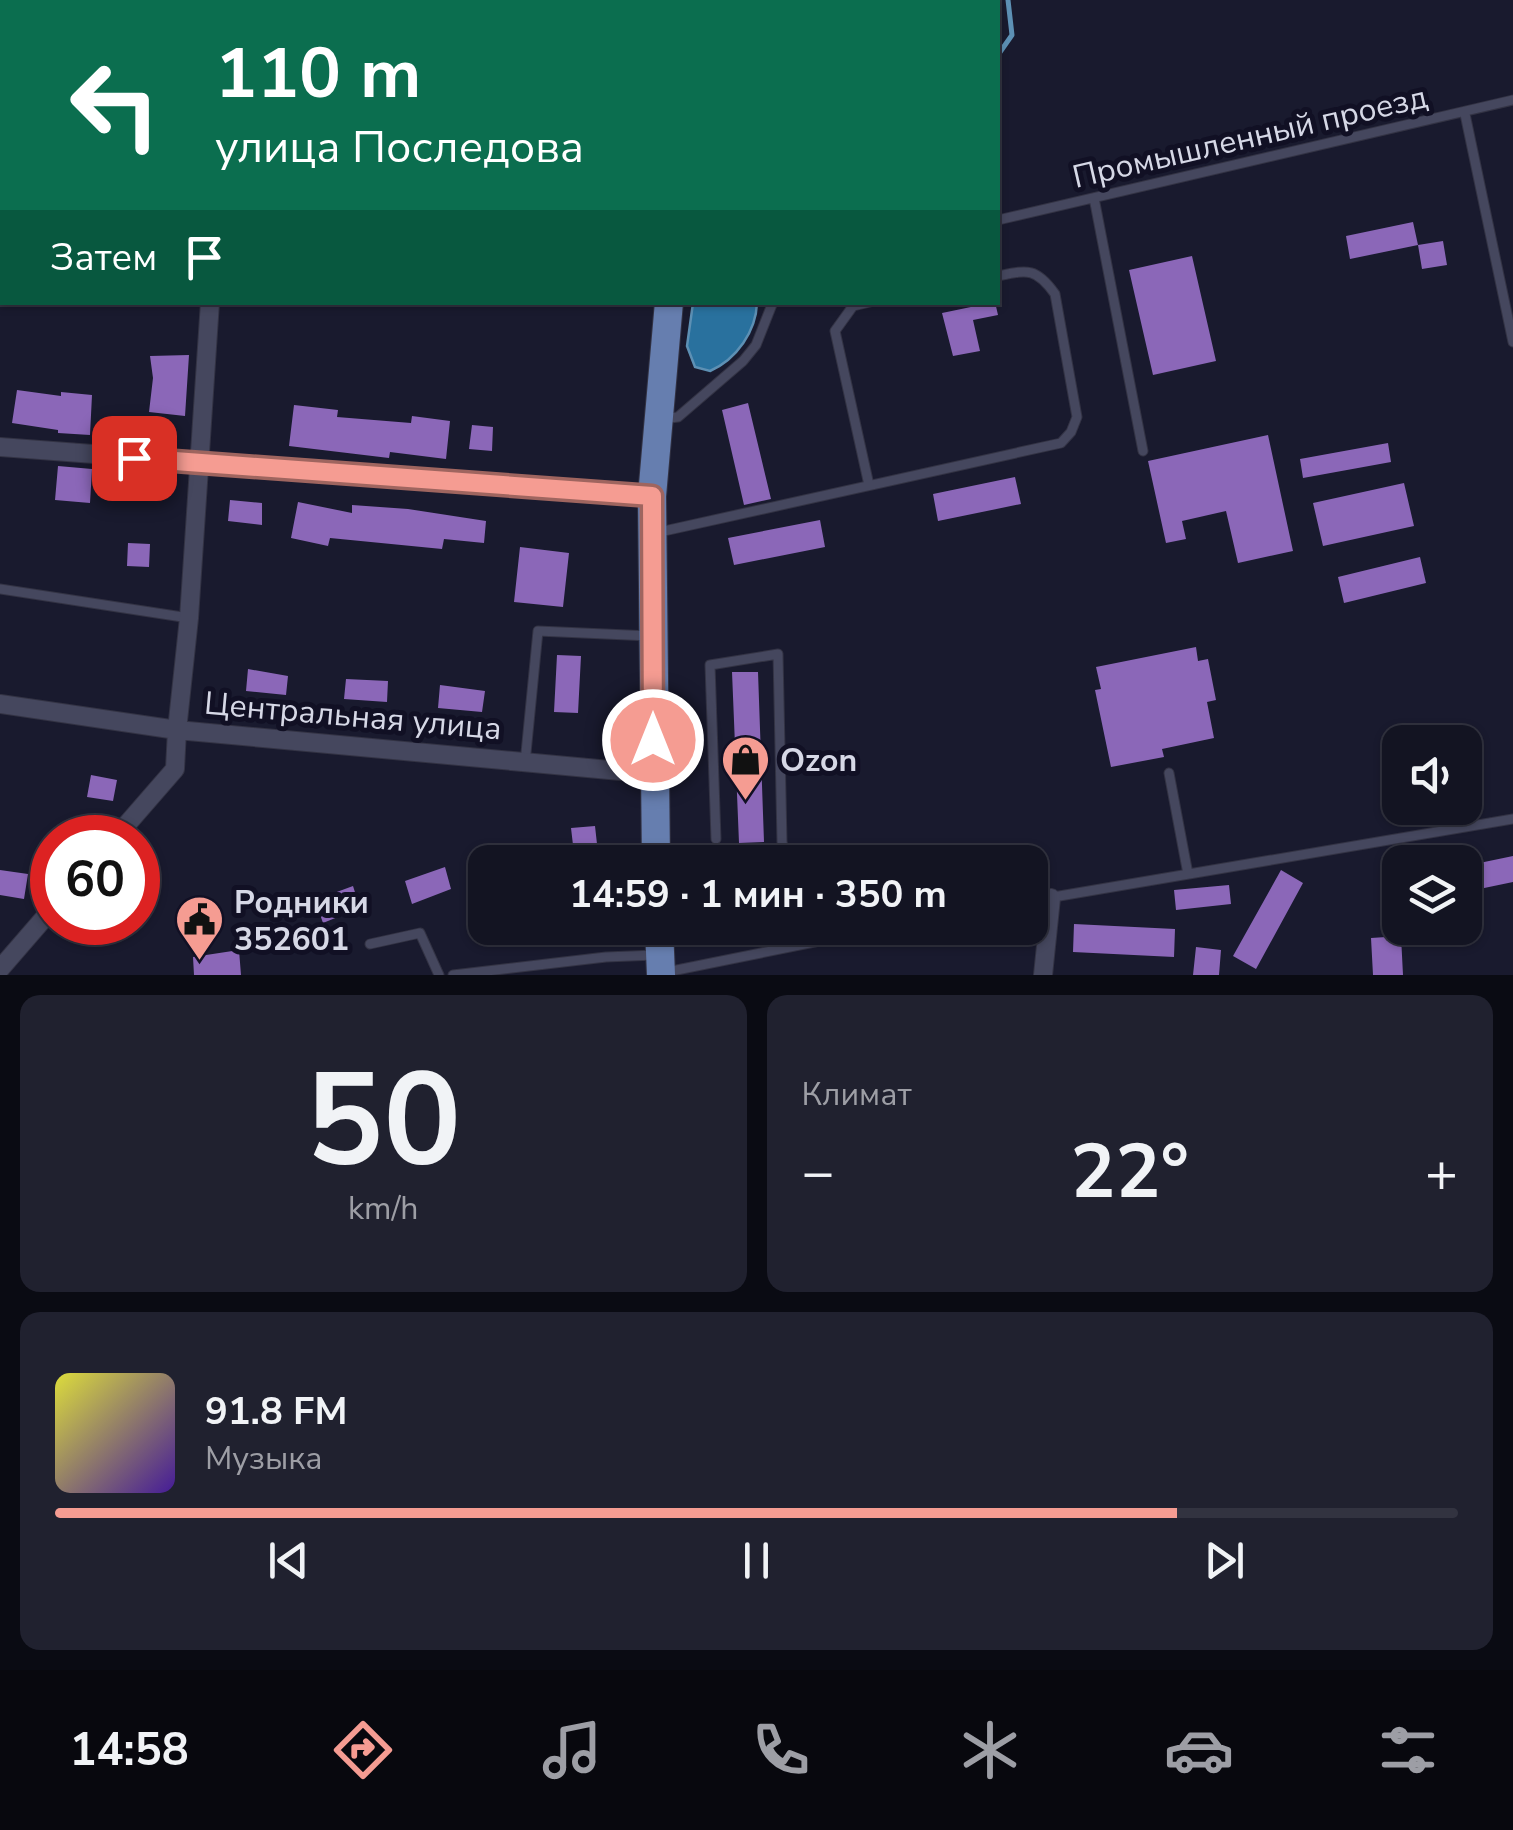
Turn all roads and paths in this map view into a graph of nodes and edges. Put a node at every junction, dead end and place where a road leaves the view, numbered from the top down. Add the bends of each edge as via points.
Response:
1 (1513, 100) edge
2 (1465, 114) junction
3 (1094, 198) junction
4 (1000, 220) edge
5 (1000, 276) edge
6 (210, 305) edge
7 (669, 305) edge
8 (772, 305) edge
9 (856, 305) edge
10 (1513, 342) edge
11 (659, 419) junction
12 (0, 447) edge
13 (1143, 451) dead end
14 (201, 463) junction
15 (869, 485) junction
16 (652, 496) junction
17 (652, 534) junction
18 (0, 589) edge
19 (189, 618) junction
20 (652, 636) junction
21 (0, 704) edge
22 (178, 730) junction
23 (525, 762) junction
24 (1169, 773) dead end
25 (653, 774) junction
26 (135, 815) edge
27 (1513, 819) edge
28 (716, 839) dead end
29 (655, 845) edge
30 (783, 845) edge
31 (1188, 874) junction
32 (1050, 898) joint
33 (30, 934) edge
34 (370, 944) dead end
35 (775, 945) edge
36 (660, 958) edge
37 (0, 969) edge
38 (439, 975) edge
39 (454, 975) edge
40 (1043, 975) edge

1 - 2 lane, Промышленный проезд
2 - 3 lane, Промышленный проезд
2 - 10 lane
3 - 4 lane, Промышленный проезд
3 - 13 lane
5 - 15 lane via 1028,270 1055,294 1076,417 1072,432 1061,443
6 - 14 street
7 - 11 main road
8 - 11 lane via 743,362 678,417
9 - 15 lane via 835,332
11 - 16 main road
12 - 14 street
14 - 16 street
14 - 19 street
15 - 17 lane
16 - 17 main road
17 - 20 main road
18 - 19 lane
19 - 22 street
20 - 23 lane via 538,632
20 - 25 main road
21 - 22 street
22 - 23 street, Центральная улица
22 - 26 street, Центральная улица via 175,769
23 - 25 street, Центральная улица
24 - 31 lane
25 - 29 main road
27 - 31 lane
28 - 30 lane via 710,665 778,654
31 - 32 lane
32 - 40 street
33 - 37 street
34 - 38 lane via 420,933
35 - 36 lane
36 - 39 lane via 606,957

